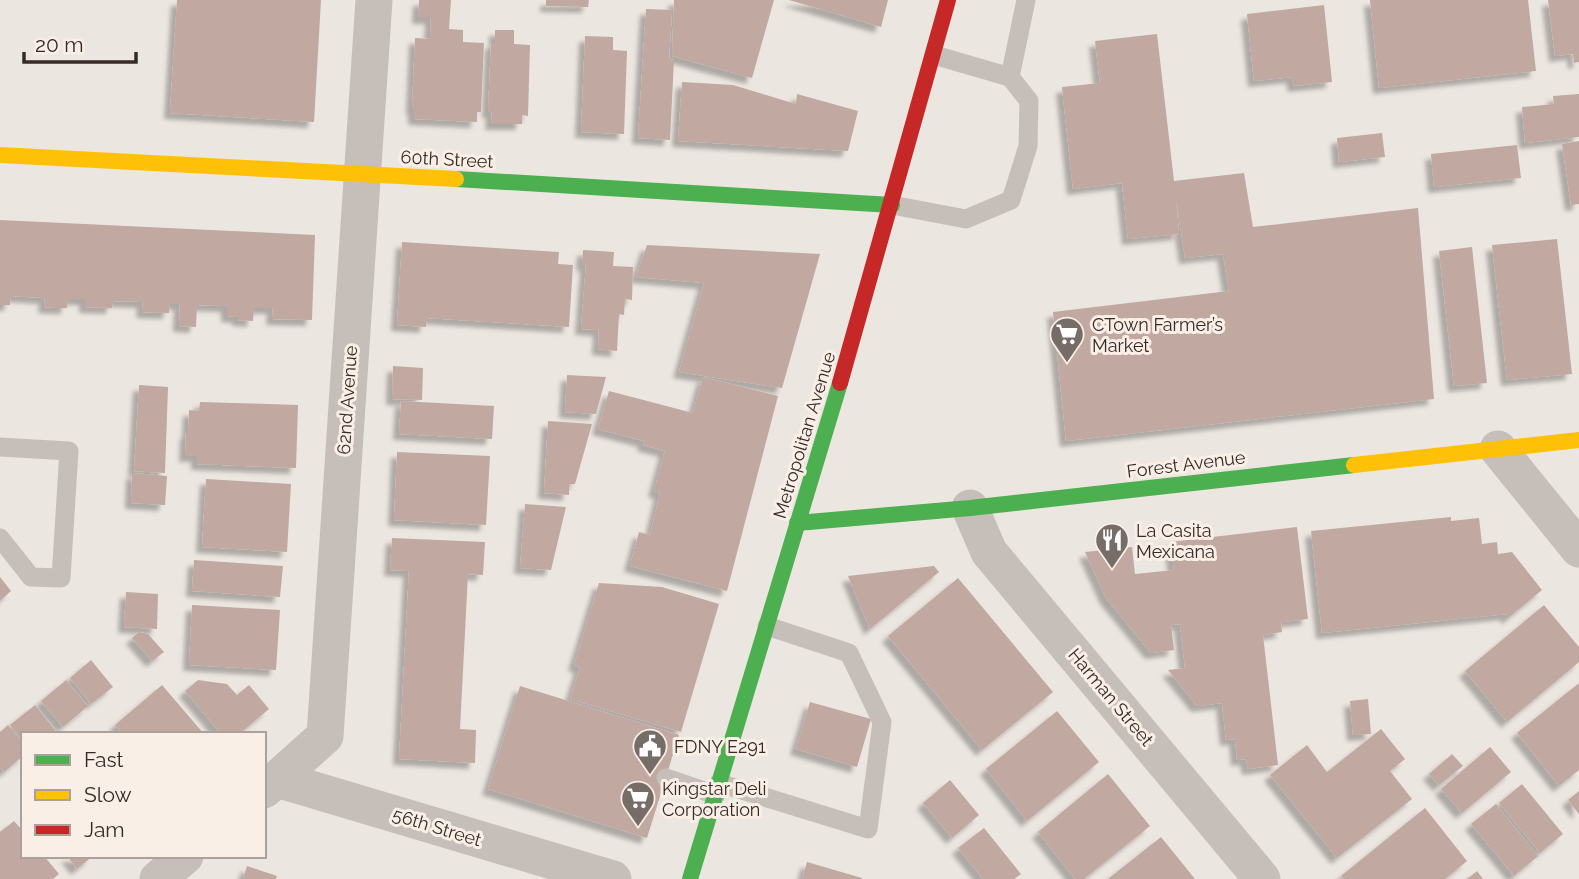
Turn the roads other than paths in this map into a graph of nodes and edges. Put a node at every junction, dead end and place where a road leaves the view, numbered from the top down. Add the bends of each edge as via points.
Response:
1 (374, 0) edge
2 (948, 0) edge
3 (1026, 0) edge
4 (934, 55) junction
5 (1010, 77) junction
6 (0, 155) edge
7 (363, 174) junction
8 (892, 205) junction
9 (1579, 440) edge
10 (0, 447) edge
11 (1498, 449) junction
12 (970, 508) junction
13 (797, 523) junction
14 (0, 538) edge
15 (1579, 549) edge
16 (767, 626) junction
17 (666, 778) dead end
18 (271, 784) edge
19 (717, 789) junction
20 (183, 858) edge
21 (158, 879) edge
22 (613, 879) edge
23 (690, 879) edge
24 (1262, 879) edge

1 - 7 street, 62nd Avenue
2 - 4 street, Metropolitan Avenue
3 - 5 lane
4 - 5 lane
4 - 8 street, Metropolitan Avenue
5 - 8 lane via 1030,101 1028,146 1011,200 966,219
6 - 7 street, 60th Street
7 - 8 street, 60th Street
7 - 18 street, 62nd Avenue via 325,736
8 - 13 street, Metropolitan Avenue
9 - 11 street, Forest Avenue
10 - 14 lane via 69,451 61,578 31,577
11 - 12 street, Forest Avenue
11 - 15 street
12 - 13 street, Forest Avenue
12 - 24 street, Harman Street via 989,552
13 - 16 street, Metropolitan Avenue
16 - 19 street, Metropolitan Avenue
16 - 19 lane via 849,653 882,722 868,829
17 - 19 lane
18 - 22 street, 56th Street
19 - 23 street, Metropolitan Avenue
20 - 21 street

